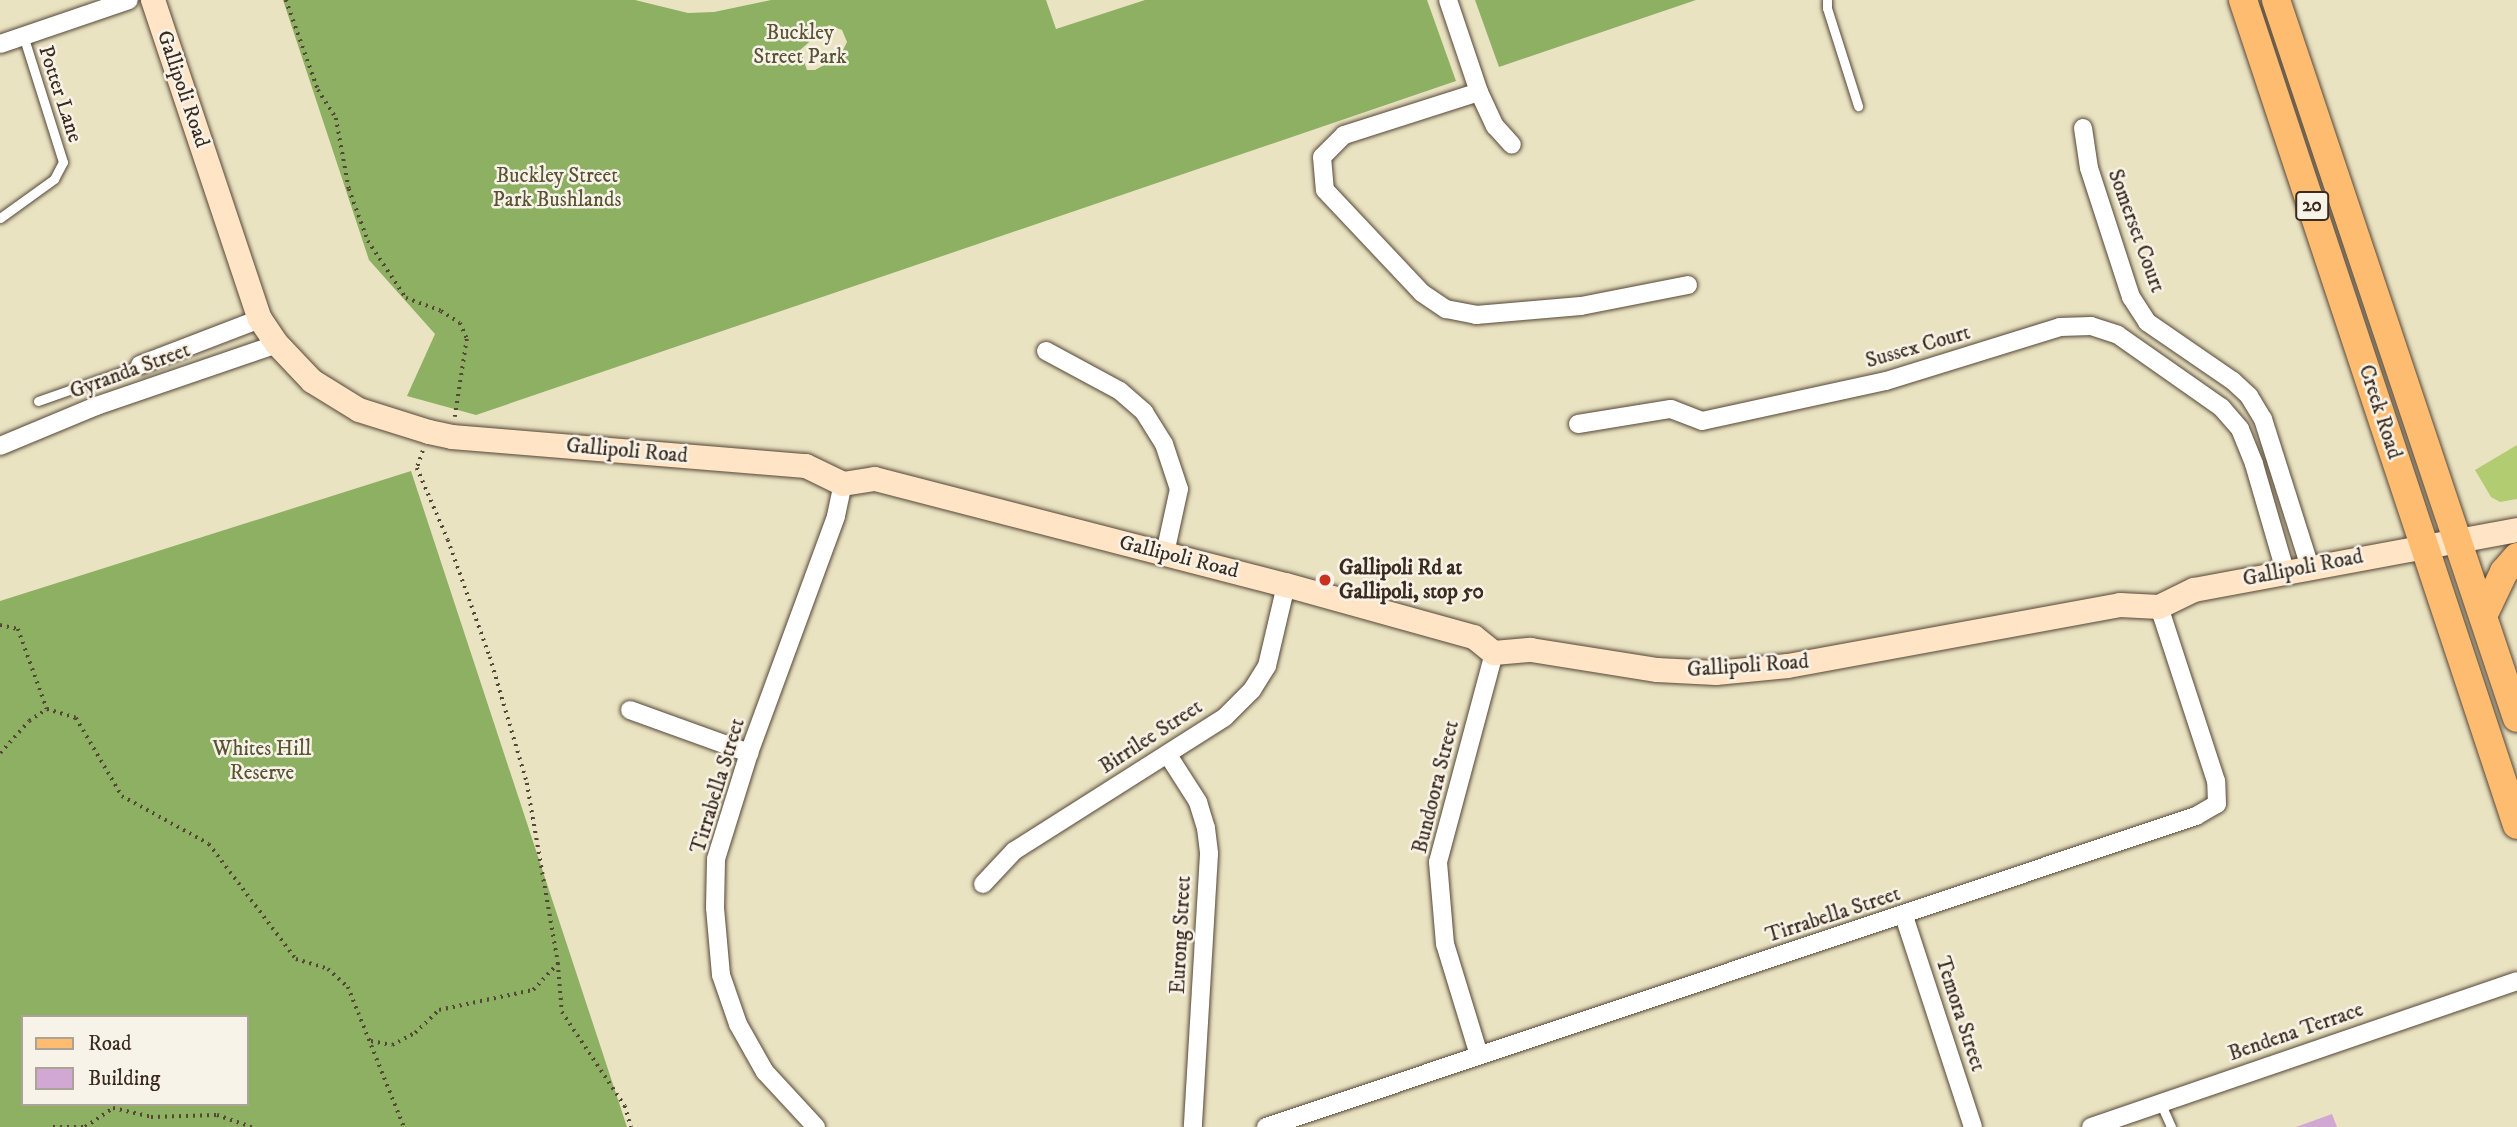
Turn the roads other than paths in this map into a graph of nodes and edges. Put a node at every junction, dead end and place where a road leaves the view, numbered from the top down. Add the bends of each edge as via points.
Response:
1 (129, 0) edge
2 (153, 0) edge
3 (1448, 0) edge
4 (1827, 0) edge
5 (2243, 0) edge
6 (2276, 0) edge
7 (23, 35) junction
8 (0, 44) edge
9 (1479, 92) junction
10 (1858, 106) dead end
11 (2082, 128) dead end
12 (1512, 145) dead end
13 (0, 218) edge
14 (1688, 285) dead end
15 (260, 319) junction
16 (277, 344) junction
17 (1046, 351) dead end
18 (140, 365) joint
19 (38, 401) dead end
20 (2263, 419) junction
21 (1578, 424) dead end
22 (2240, 429) junction
23 (0, 446) edge
24 (843, 484) junction
25 (2517, 530) edge
26 (2458, 540) junction
27 (2424, 545) junction
28 (1165, 553) junction
29 (2517, 557) edge
30 (2297, 569) junction
31 (1286, 585) junction
32 (2159, 607) junction
33 (2483, 616) junction
34 (1494, 653) junction
35 (630, 710) dead end
36 (2517, 718) edge
37 (749, 753) junction
38 (1168, 755) junction
39 (2517, 825) edge
40 (984, 884) dead end
41 (1904, 916) junction
42 (2517, 981) edge
43 (1479, 1055) junction
44 (2160, 1102) junction
45 (816, 1127) edge
46 (1193, 1127) edge
47 (1266, 1127) edge
48 (1973, 1127) edge
49 (2091, 1127) edge
50 (2171, 1127) edge

1 - 7 street
2 - 15 street, Gallipoli Road
3 - 9 street
4 - 10 lane
5 - 27 main road, Creek Road / 20
6 - 26 main road, Creek Road / 20
7 - 8 street
7 - 13 lane, Potter Lane via 63,162 54,179
9 - 12 street via 1494,126
9 - 14 street via 1344,135 1322,158 1325,190 1422,293 1446,309 1476,315 1581,306
11 - 20 street, Somerset Court via 2089,168 2131,297 2147,322 2233,381
15 - 16 street, Gallipoli Road
15 - 18 street
16 - 23 street, Gyranda Street via 96,406
16 - 24 street, Gallipoli Road via 312,381 359,410 441,434 806,466
17 - 28 street via 1120,391 1144,412 1164,444 1179,489
18 - 19 lane
20 - 22 street
20 - 30 street
21 - 22 street, Sussex Court via 1671,409 1702,421 1886,381 2060,327 2091,326 2118,335 2221,407
22 - 30 street, Sussex Court
24 - 28 street, Gallipoli Road via 875,479
24 - 37 street, Tirrabella Street via 836,516
25 - 26 street, Gallipoli Road
26 - 27 street, Gallipoli Road
26 - 33 main road, Creek Road / 20
27 - 30 street, Gallipoli Road
27 - 39 main road, Creek Road / 20
28 - 31 street, Gallipoli Road
29 - 33 main road via 2504,572
30 - 32 street, Gallipoli Road via 2193,590
31 - 34 street, Gallipoli Road via 1474,637
31 - 38 street, Birrilee Street via 1267,666 1252,690 1225,717
32 - 34 street, Gallipoli Road via 2120,605 1788,666 1716,673 1657,670 1531,650
32 - 41 street, Tirrabella Street via 2216,781 2217,804 2196,816
33 - 36 main road, Creek Road / 20
34 - 43 street, Bundoora Street via 1438,862 1445,944
35 - 37 street
37 - 45 street, Tirrabella Street via 716,859 721,975 738,1024 765,1072
38 - 40 street, Birrilee Street via 1014,851
38 - 46 street, Eurong Street via 1198,802 1209,855
41 - 43 street, Tirrabella Street
41 - 48 street, Temora Street
42 - 44 street, Bendena Terrace
43 - 47 street, Tirrabella Street
44 - 49 street, Bendena Terrace
44 - 50 lane

